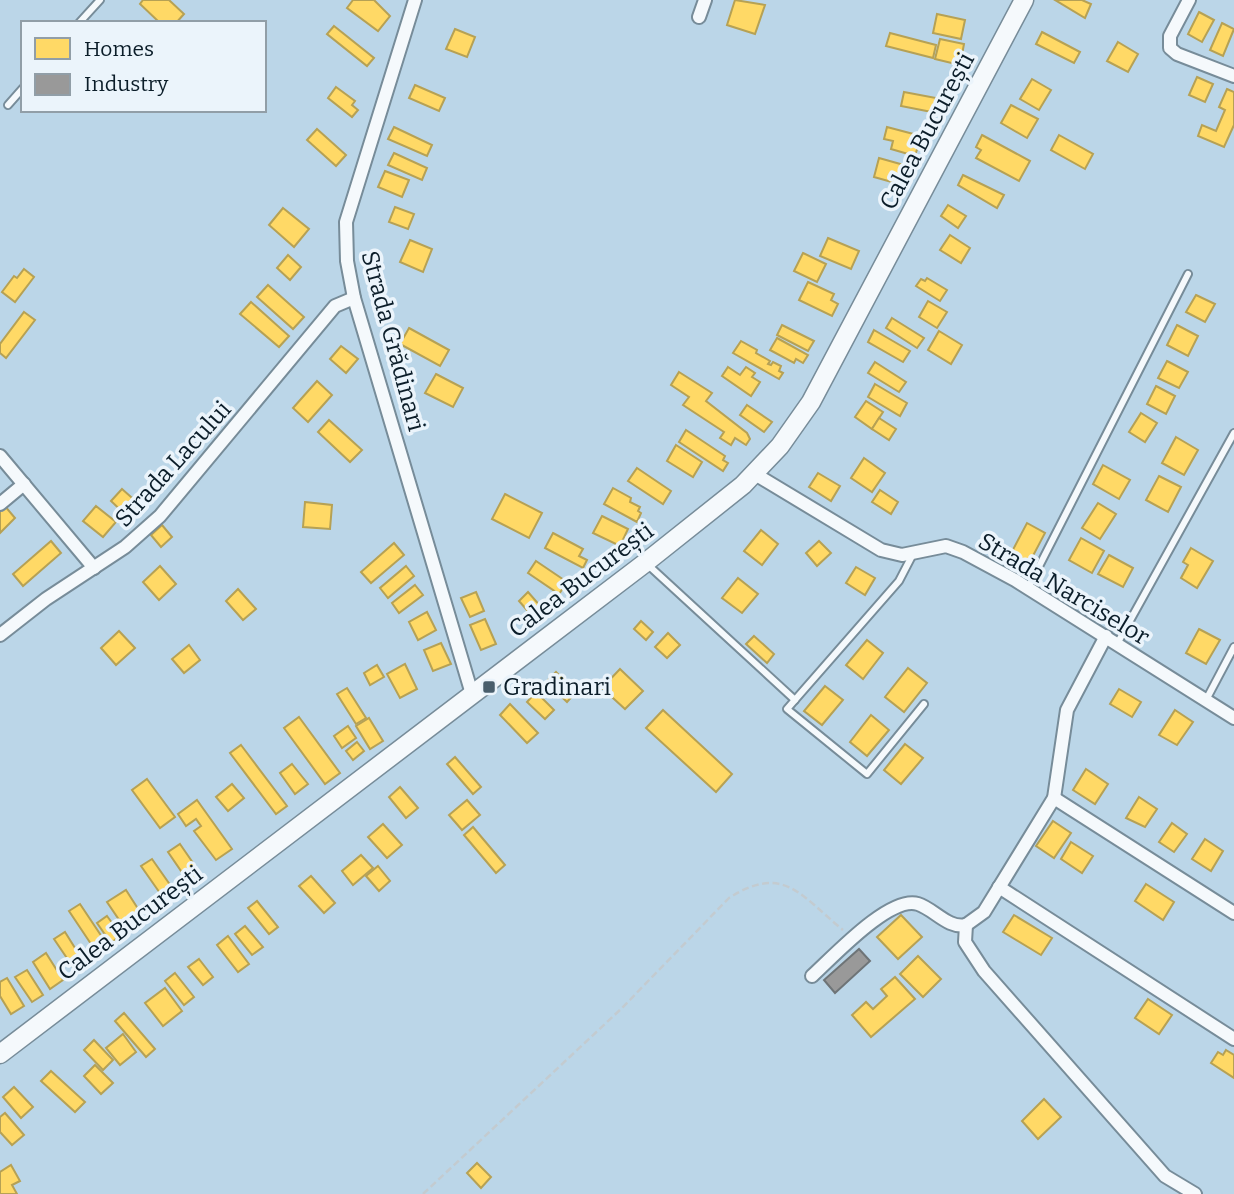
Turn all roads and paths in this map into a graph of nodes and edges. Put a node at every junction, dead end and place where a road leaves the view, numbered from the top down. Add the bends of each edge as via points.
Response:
1 (100, 0) edge
2 (400, 0) edge
3 (705, 0) edge
4 (1024, 0) edge
5 (1189, 0) edge
6 (413, 4) edge
7 (699, 17) dead end
8 (81, 21) edge
9 (1234, 76) edge
10 (21, 90) edge
11 (8, 105) dead end
12 (1188, 274) dead end
13 (354, 298) junction
14 (1234, 433) edge
15 (0, 456) edge
16 (755, 474) junction
17 (23, 484) junction
18 (0, 504) edge
19 (913, 554) junction
20 (645, 563) junction
21 (94, 568) junction
22 (1028, 589) junction
23 (0, 635) edge
24 (1106, 636) junction
25 (1117, 644) junction
26 (1234, 647) edge
27 (471, 694) junction
28 (795, 700) junction
29 (1206, 700) junction
30 (924, 705) dead end
31 (1234, 718) edge
32 (1054, 797) junction
33 (999, 887) junction
34 (1234, 913) edge
35 (966, 925) junction
36 (853, 939) junction
37 (812, 976) dead end
38 (1234, 1039) edge
39 (0, 1054) edge
40 (423, 1194) edge
41 (1195, 1194) edge

1 - 8 lane
2 - 6 street
3 - 7 street
4 - 16 main road, Calea București via 811,401
5 - 9 street via 1170,36 1170,48
6 - 13 street, Strada Grădinari via 346,222
10 - 11 lane
12 - 22 lane
13 - 21 street, Strada Lacului via 335,306 160,516
13 - 27 street, Strada Grădinari
14 - 25 lane
15 - 17 street
16 - 19 street, Strada Narciselor via 881,550
16 - 20 main road, Calea București
17 - 18 street
17 - 21 street
19 - 22 street, Strada Narciselor via 946,546 988,564
19 - 28 lane via 899,581
20 - 27 main road, Calea București
20 - 28 lane
21 - 23 street, Strada Lacului
22 - 24 street, Strada Narciselor
24 - 25 street, Strada Narciselor
24 - 32 street via 1067,710
25 - 29 street, Strada Narciselor
26 - 29 lane
27 - 39 main road, Calea București
28 - 30 lane via 788,709 867,774
29 - 31 street, Strada Narciselor
32 - 33 street
32 - 34 street
33 - 35 street via 984,912
33 - 38 street
35 - 36 street via 949,922 916,903 901,903
35 - 41 street via 965,942 984,971 1165,1176
36 - 37 street
36 - 40 path via 790,887 762,881 746,887 729,898 621,1009

